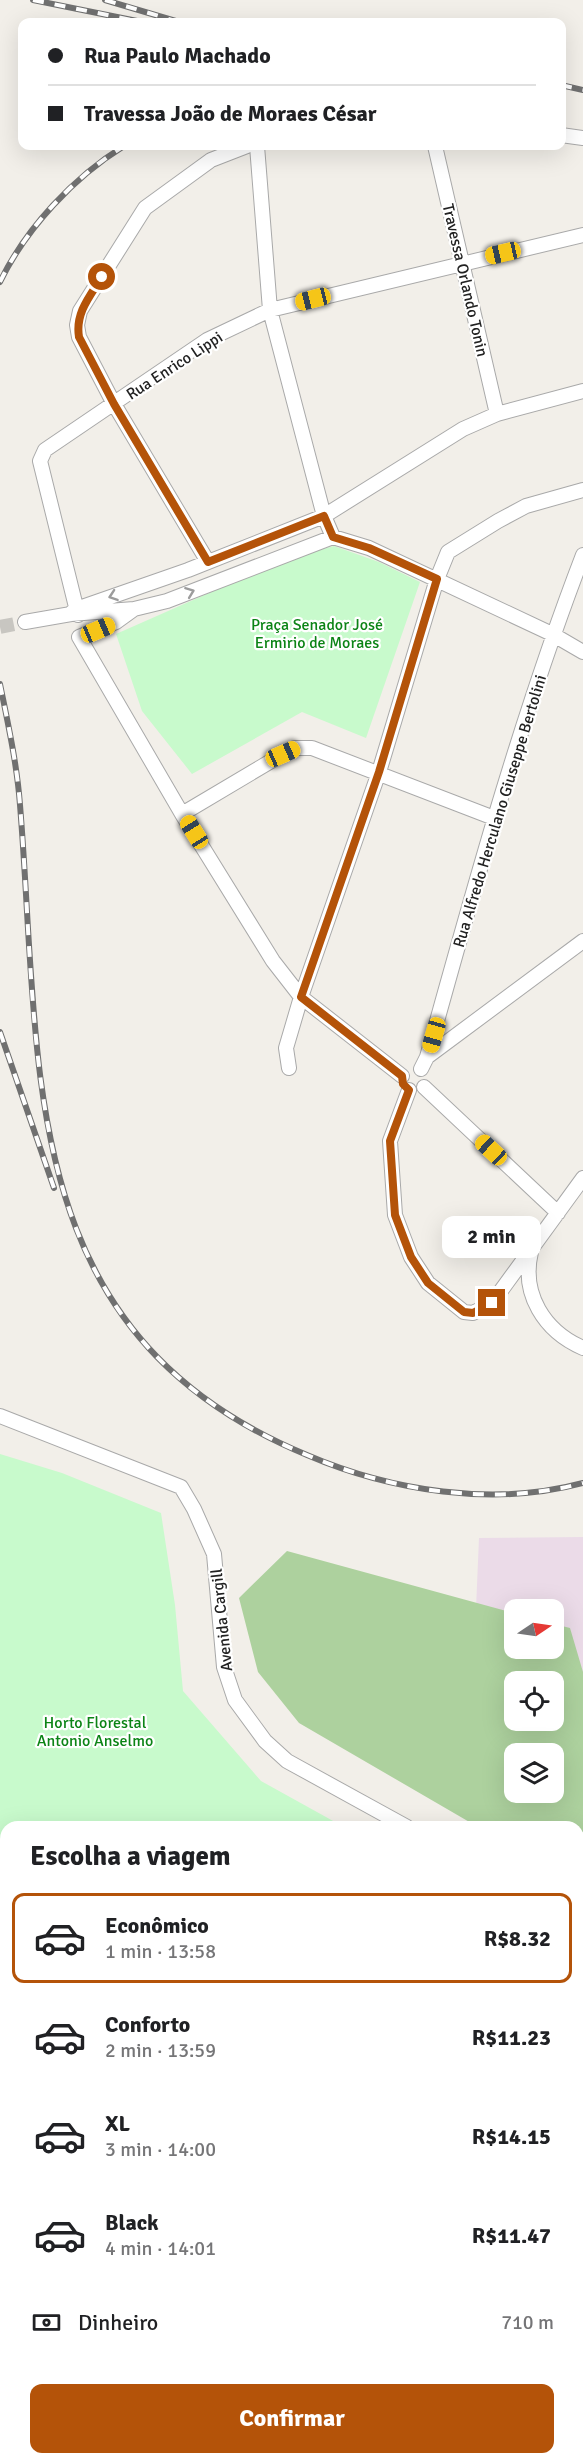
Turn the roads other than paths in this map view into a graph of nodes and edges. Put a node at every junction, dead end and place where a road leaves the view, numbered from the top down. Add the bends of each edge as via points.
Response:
1 (566, 136) edge
2 (583, 138) edge
3 (237, 150) edge
4 (258, 150) edge
5 (436, 150) edge
6 (583, 235) edge
7 (463, 262) junction
8 (270, 309) junction
9 (583, 391) edge
10 (114, 404) junction
11 (497, 414) junction
12 (583, 490) edge
13 (324, 516) junction
14 (333, 537) junction
15 (583, 555) edge
16 (208, 562) junction
17 (437, 579) junction
18 (134, 609) junction
19 (75, 612) junction
20 (25, 622) tunnel mouth
21 (552, 634) junction
22 (583, 652) edge
23 (379, 772) junction
24 (182, 814) junction
25 (494, 818) junction
26 (583, 941) edge
27 (301, 997) junction
28 (424, 1063) junction
29 (289, 1068) dead end
30 (402, 1076) junction
31 (424, 1087) junction
32 (409, 1090) junction
33 (583, 1178) edge
34 (558, 1213) junction
35 (532, 1247) junction
36 (583, 1348) edge
37 (0, 1416) edge
38 (396, 1821) edge

1 - 2 street
3 - 10 street via 211,160 145,208 80,311 79,337
4 - 8 street
5 - 7 street, Travessa Orlando Tonin
6 - 7 street, Rua Enrico Lippi
7 - 8 street, Rua Enrico Lippi
7 - 11 street, Travessa Orlando Tonin
8 - 10 street, Rua Enrico Lippi via 207,340
8 - 13 street
9 - 11 street
10 - 16 street
10 - 19 street, Rua Enrico Lippi via 45,450 40,461
11 - 13 street via 464,429
12 - 17 street via 526,506 498,521 448,552
13 - 14 street
13 - 16 street
14 - 17 street via 369,548
18 -> 14 street via 167,601
15 - 21 street, Rua Alfredo Herculano Giuseppe Bertolini
16 -> 19 street
17 - 21 street
17 - 23 street
18 - 19 street
18 - 24 street via 116,622 79,638
19 - 20 street
21 - 22 street
21 - 25 street, Rua Alfredo Herculano Giuseppe Bertolini
23 - 24 street via 312,748 295,748
23 - 25 street
23 - 27 street
24 - 27 street via 273,960
25 - 28 street, Rua Alfredo Herculano Giuseppe Bertolini
26 - 28 street
27 - 29 street via 286,1048
27 - 30 street
28 - 30 street
28 - 31 street
30 - 32 street
31 - 32 street via 417,1092
31 - 34 street
32 - 35 street via 390,1141 395,1215 411,1257 428,1283 464,1312 473,1313 492,1303
33 - 34 street
34 - 35 street
35 - 36 street via 529,1286 535,1307 546,1322
37 - 38 street, Avenida Cargill via 180,1487 214,1554 224,1667 235,1700 265,1740 287,1761

